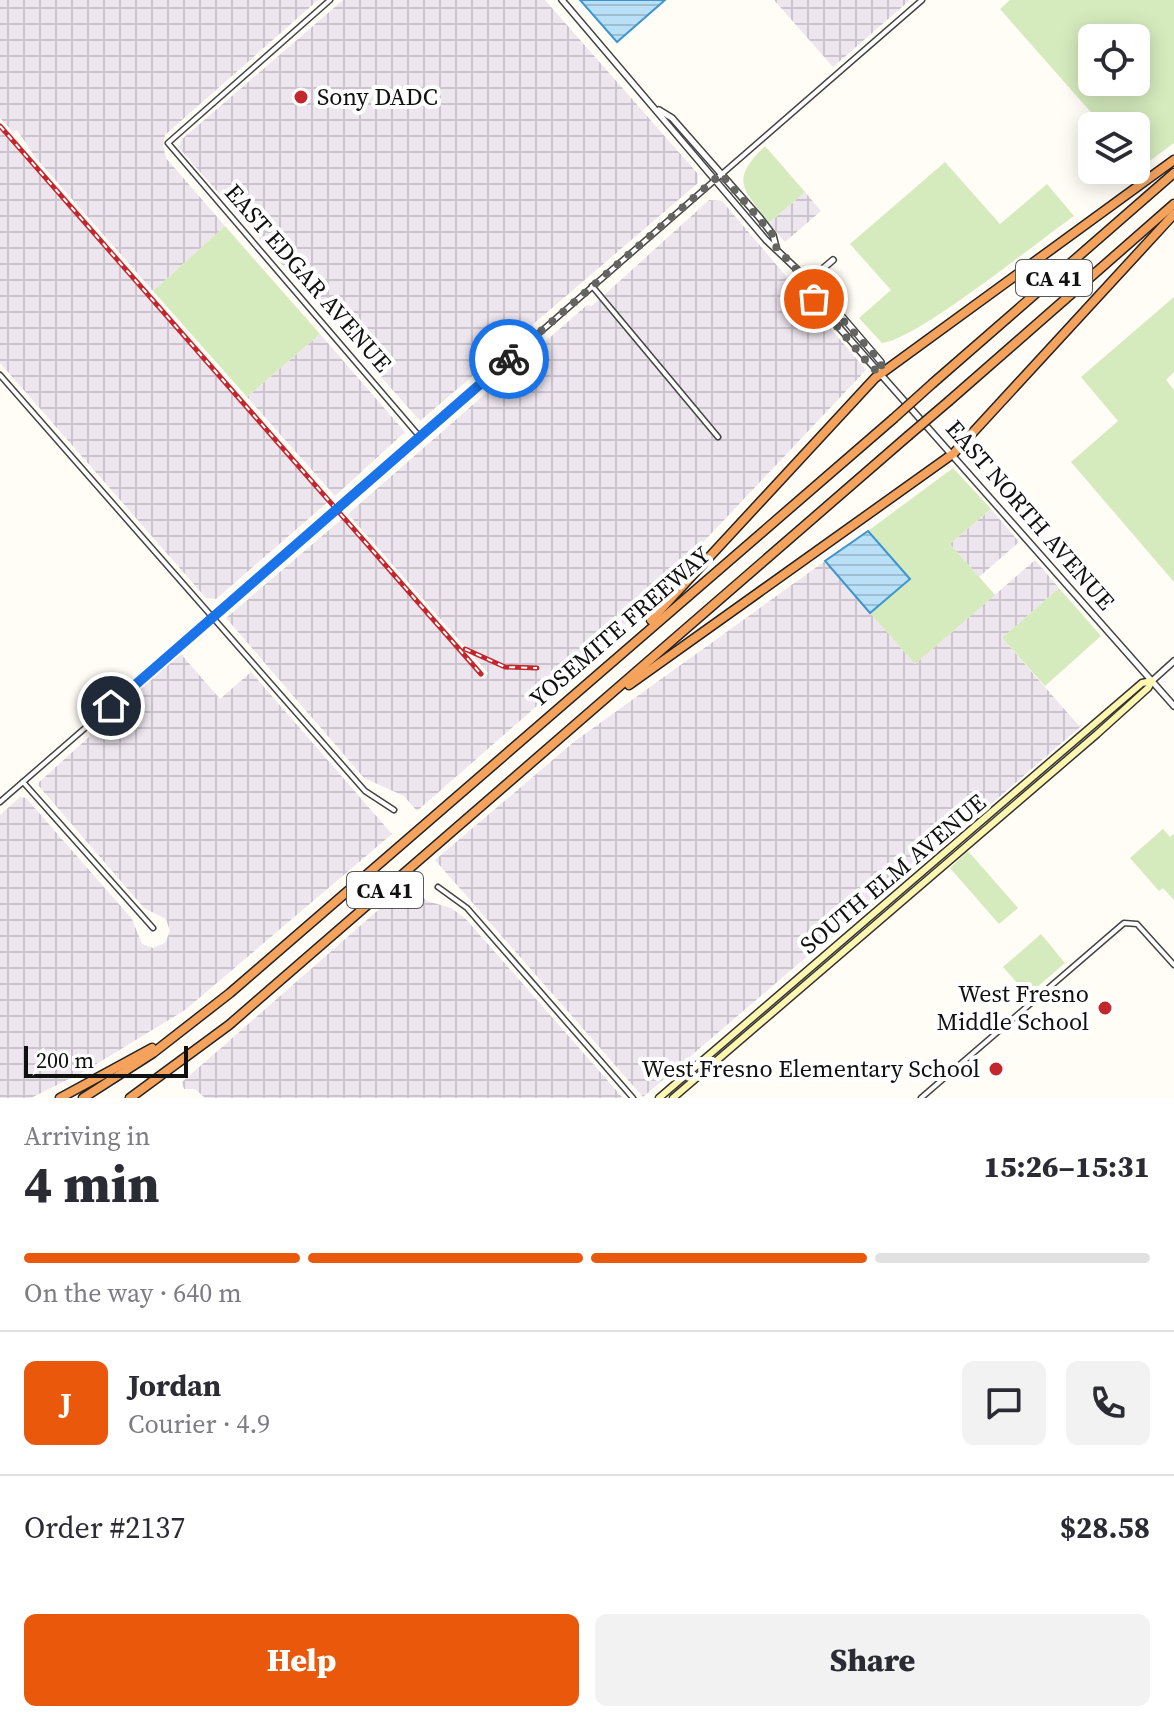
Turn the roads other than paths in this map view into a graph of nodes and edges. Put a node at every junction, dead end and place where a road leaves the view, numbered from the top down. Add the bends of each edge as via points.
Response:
1 (330, 0) edge
2 (562, 0) edge
3 (922, 0) edge
4 (658, 110) junction
5 (1174, 160) edge
6 (1174, 173) edge
7 (721, 174) junction
8 (714, 180) junction
9 (1174, 204) edge
10 (1174, 214) edge
11 (776, 247) junction
12 (833, 260) dead end
13 (807, 282) junction
14 (592, 286) junction
15 (882, 372) junction
16 (0, 375) edge
17 (420, 437) junction
18 (718, 437) dead end
19 (954, 453) junction
20 (213, 618) junction
21 (1174, 661) edge
22 (602, 668) junction
23 (1152, 681) junction
24 (1174, 706) edge
25 (596, 708) junction
26 (23, 782) junction
27 (0, 802) edge
28 (394, 810) dead end
29 (438, 887) dead end
30 (881, 908) junction
31 (887, 915) junction
32 (153, 928) dead end
33 (1174, 965) edge
34 (180, 1032) junction
35 (60, 1098) edge
36 (83, 1098) edge
37 (130, 1098) edge
38 (633, 1098) edge
39 (659, 1098) edge
40 (673, 1098) edge
41 (921, 1098) edge

1 - 17 street, EAST EDGAR AVENUE via 168,143
2 - 4 street, EAST NORTH AVENUE
3 - 7 street
4 - 7 street, EAST NORTH AVENUE via 672,118
4 - 8 street, EAST NORTH AVENUE
5 - 15 highway
6 - 22 highway, YOSEMITE FREEWAY / CA 41, bridge
7 - 8 street
7 - 11 street, EAST NORTH AVENUE via 773,235
8 - 11 street, EAST NORTH AVENUE
8 - 14 street
9 - 25 highway, YOSEMITE FREEWAY / CA 41, bridge
10 - 19 highway
11 - 13 street, EAST NORTH AVENUE
12 - 13 street
13 - 15 street, EAST NORTH AVENUE via 814,299 873,369
13 - 15 street, EAST NORTH AVENUE via 873,352
14 - 17 street
14 - 18 street
15 - 19 street, EAST NORTH AVENUE
15 - 22 highway
16 - 20 street
17 - 20 street
19 - 23 street, EAST NORTH AVENUE
19 - 25 highway
20 - 26 street
20 - 28 street via 365,791
21 - 23 street, SOUTH ELM AVENUE
22 - 34 highway, YOSEMITE FREEWAY / CA 41
23 - 24 street, EAST NORTH AVENUE
23 - 30 main road, SOUTH ELM AVENUE via 1142,683
23 - 31 main road, SOUTH ELM AVENUE
25 - 37 highway, YOSEMITE FREEWAY / CA 41 via 229,1025
26 - 27 street
26 - 32 street
29 - 38 street via 467,908
30 - 31 main road
30 - 39 main road, SOUTH ELM AVENUE
31 - 40 main road, SOUTH ELM AVENUE
33 - 41 street via 1131,920
34 - 35 highway
34 - 36 highway, YOSEMITE FREEWAY / CA 41

